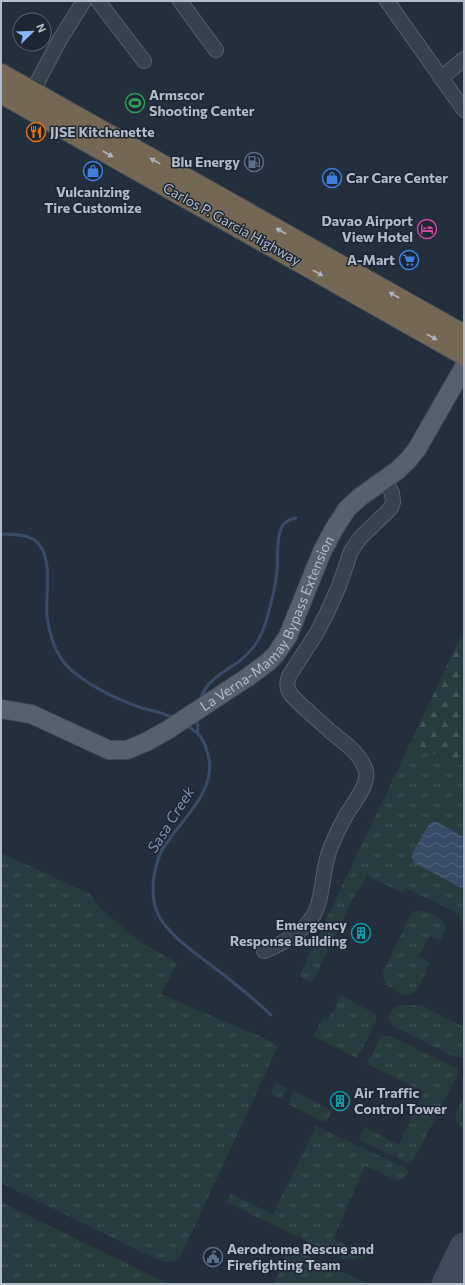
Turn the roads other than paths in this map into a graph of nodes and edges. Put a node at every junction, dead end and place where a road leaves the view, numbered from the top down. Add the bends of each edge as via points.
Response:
1 (84, 1) edge
2 (98, 1) edge
3 (180, 1) edge
4 (387, 1) edge
5 (216, 50) dead end
6 (464, 59) edge
7 (144, 61) dead end
8 (1, 74) edge
9 (441, 78) junction
10 (1, 93) edge
11 (29, 99) junction
12 (464, 110) edge
13 (412, 316) junction
14 (464, 336) edge
15 (464, 355) edge
16 (464, 367) edge
17 (385, 480) junction
18 (1, 709) edge
19 (264, 951) dead end

1 - 11 street via 59,41
2 - 7 street
3 - 5 street
4 - 9 street
6 - 9 street
8 - 11 highway, Carlos P. Garcia Highway
9 - 12 street
10 - 11 highway, Carlos P. Garcia Highway
11 - 13 highway, Carlos P. Garcia Highway via 154,180
13 - 14 highway, Carlos P. Garcia Highway
13 -> 15 highway, Carlos P. Garcia Highway
16 - 17 main road, La Verna-Mamay Bypass Extension via 417,449
17 - 18 main road, La Verna-Mamay Bypass Extension via 360,497 334,529 283,645 268,662 248,678 166,731 132,748 108,750 31,714
17 - 19 street via 392,493 391,508 360,538 351,551 326,615 286,683 292,696 360,758 367,776 365,784 344,818 328,855 318,902 312,917 291,938

